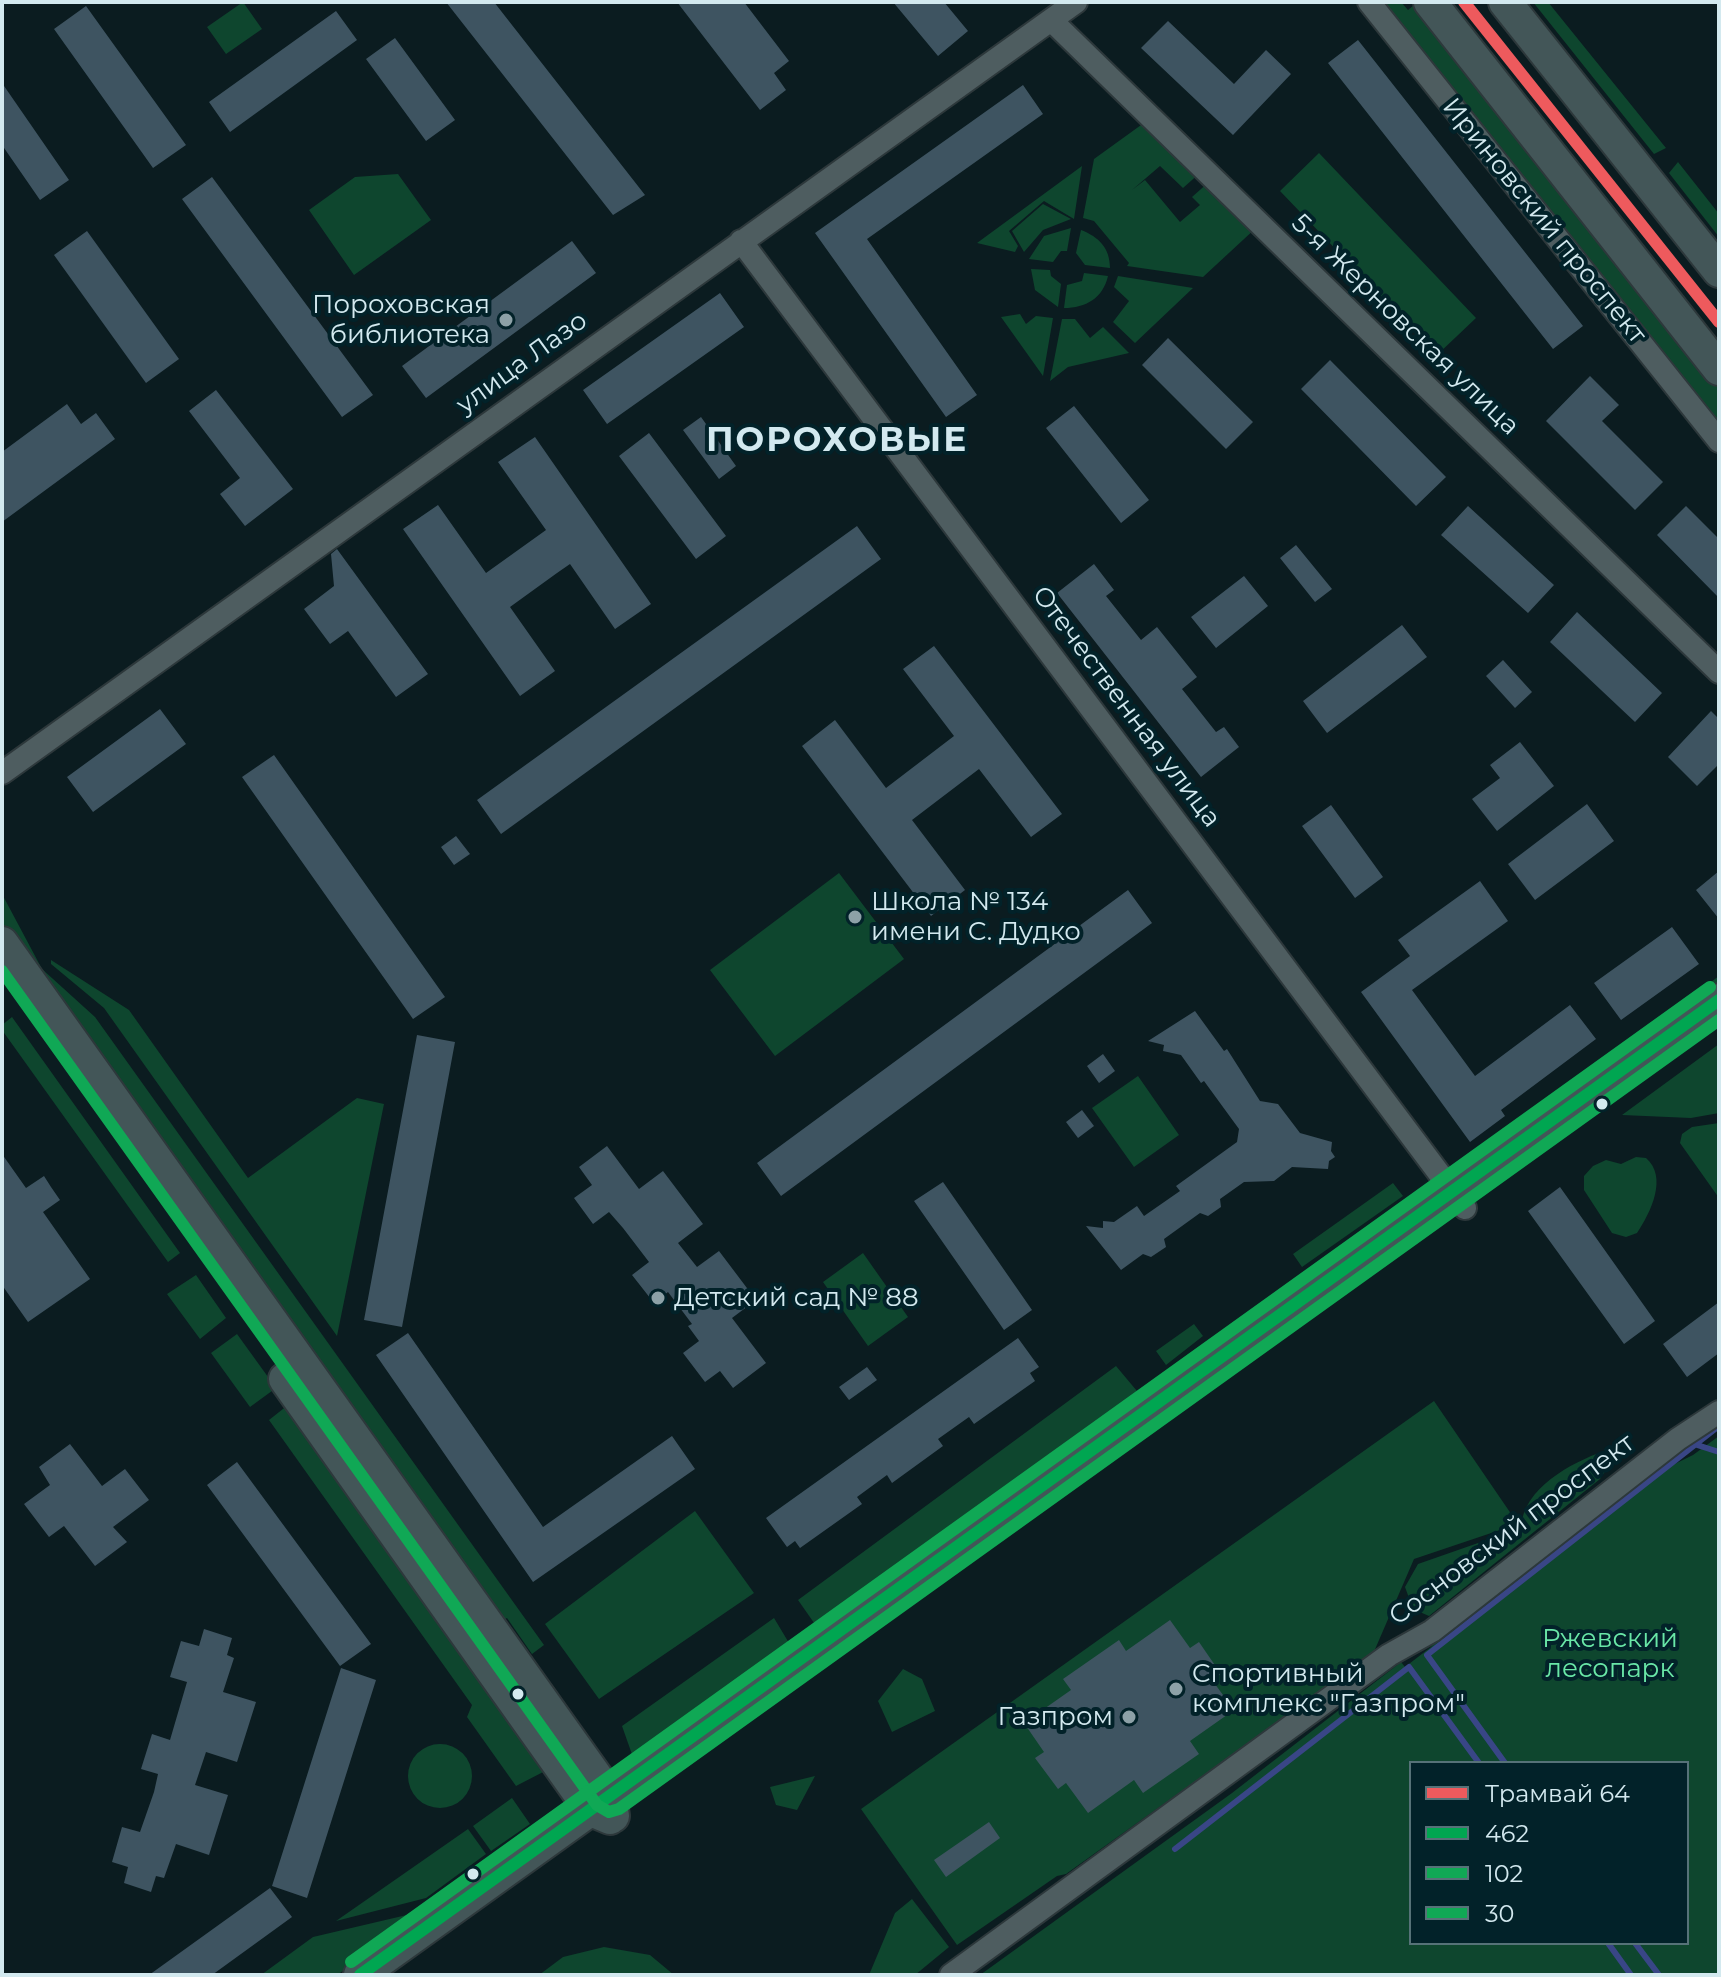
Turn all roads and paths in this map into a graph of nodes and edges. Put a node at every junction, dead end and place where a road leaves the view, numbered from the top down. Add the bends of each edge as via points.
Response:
1 (1076, 2) edge
2 (1369, 2) edge
3 (1430, 2) edge
4 (1505, 2) edge
5 (1051, 20) junction
6 (741, 241) junction
7 (1719, 271) edge
8 (1719, 369) edge
9 (1719, 441) edge
10 (1719, 672) edge
11 (2, 773) edge
12 (2, 943) edge
13 (2, 982) edge
14 (1719, 1000) edge
15 (1719, 1025) edge
16 (1459, 1199) junction
17 (1719, 1412) edge
18 (605, 1808) junction
19 (360, 1975) edge
20 (396, 1975) edge
21 (951, 1975) edge

1 - 5 street, улица Лазо
2 - 9 street, Ириновский проспект
3 - 8 main road, Ириновский проспект
4 - 7 main road
5 - 6 street, улица Лазо
5 - 10 street, 5-я Жерновская улица
6 - 11 street, улица Лазо
6 - 16 street, Отечественная улица
12 - 18 main road
13 - 18 main road
14 - 16 main road
15 - 16 main road
16 - 18 main road
17 - 21 street, Сосновский проспект via 1432,1631 1389,1655
18 - 19 main road
18 - 20 main road

